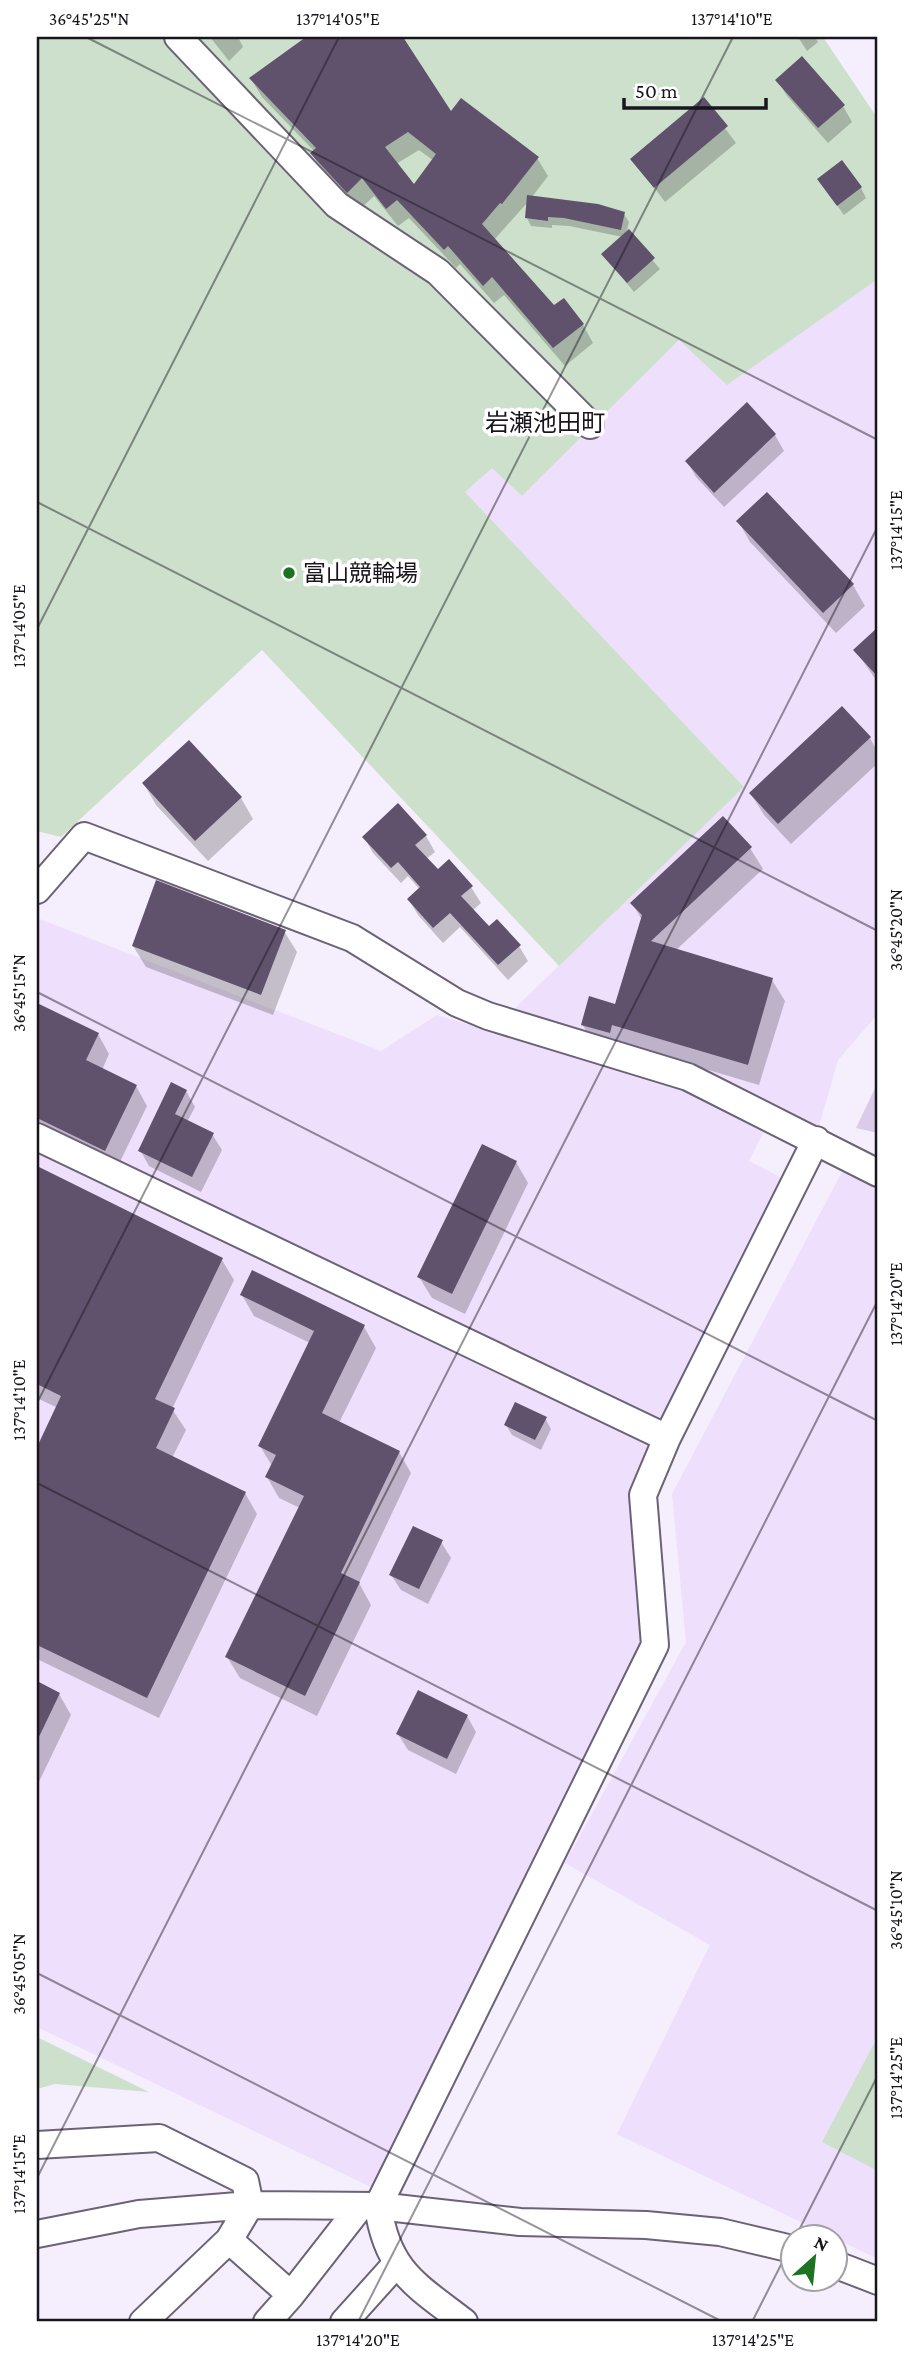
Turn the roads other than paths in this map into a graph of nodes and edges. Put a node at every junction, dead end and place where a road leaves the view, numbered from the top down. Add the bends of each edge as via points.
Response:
1 (178, 37) edge
2 (590, 425) dead end
3 (37, 890) edge
4 (37, 1136) edge
5 (816, 1140) junction
6 (878, 1173) edge
7 (667, 1438) junction
8 (37, 2145) edge
9 (250, 2205) junction
10 (369, 2207) junction
11 (37, 2234) edge
12 (229, 2241) junction
13 (778, 2246) edge
14 (848, 2268) edge
15 (401, 2270) junction
16 (878, 2281) edge
17 (291, 2295) junction
18 (143, 2322) edge
19 (267, 2322) edge
20 (344, 2322) edge
21 (366, 2322) edge
22 (464, 2322) edge

1 - 2 street via 337,205 438,272
3 - 5 street via 84,836 352,938 467,1007 507,1024 688,1077
4 - 7 street
5 - 6 street
5 - 7 street
7 - 10 street via 643,1495 655,1645
8 - 9 street via 159,2138 245,2181
9 - 10 street
9 - 11 street via 139,2214
9 - 12 street
10 - 13 street via 520,2222 646,2225 720,2232
10 - 15 street
10 - 17 street
12 - 17 street
12 - 18 street
14 - 16 street
15 - 20 street
15 - 21 street
15 - 22 street
17 - 19 street

